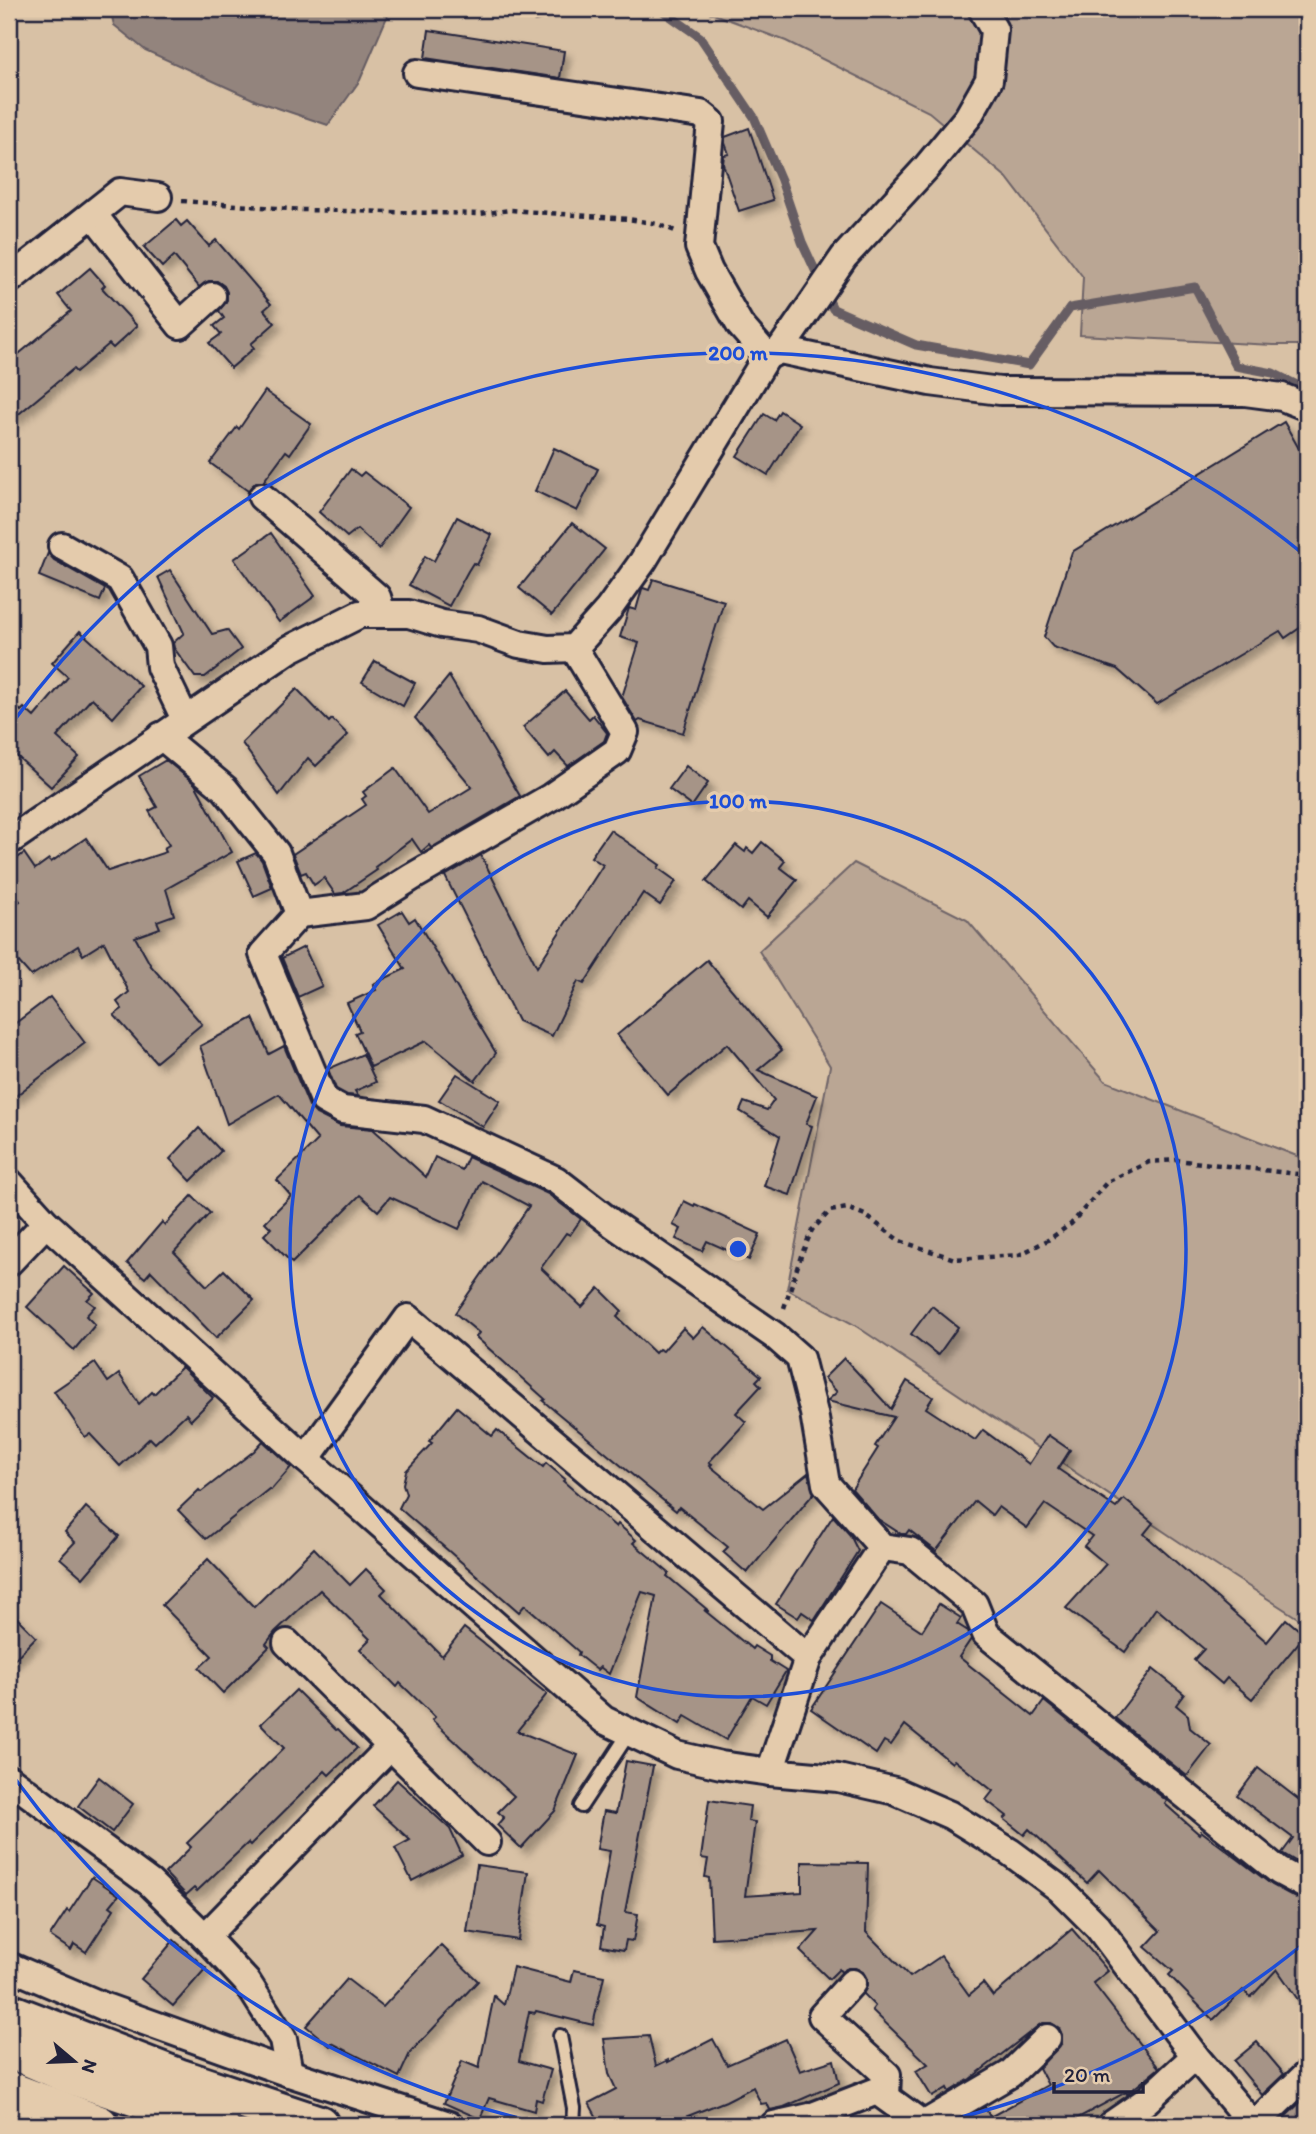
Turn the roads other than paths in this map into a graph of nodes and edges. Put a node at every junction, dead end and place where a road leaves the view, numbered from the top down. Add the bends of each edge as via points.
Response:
1 (982, 9) edge
2 (417, 73) dead end
3 (158, 197) road end
4 (93, 214) junction
5 (9, 280) edge
6 (212, 296) dead end
7 (774, 353) junction
8 (1307, 407) edge
9 (262, 497) dead end
10 (62, 546) dead end
11 (382, 614) junction
12 (573, 648) junction
13 (185, 719) junction
14 (161, 736) junction
15 (9, 841) edge
16 (299, 914) junction
17 (9, 1182) edge
18 (46, 1223) junction
19 (9, 1262) edge
20 (306, 1459) junction
21 (882, 1547) junction
22 (287, 1643) dead end
23 (808, 1658) junction
24 (629, 1734) junction
25 (391, 1746) junction
26 (770, 1772) junction
27 (9, 1779) edge
28 (581, 1806) dead end
29 (487, 1842) dead end
30 (1307, 1886) edge
31 (205, 1937) junction
32 (9, 1966) edge
33 (852, 1983) dead end
34 (9, 2014) edge
35 (560, 2036) dead end
36 (1048, 2038) dead end
37 (9, 2048) edge
38 (1195, 2056) junction
39 (289, 2073) junction
40 (1307, 2074) edge
41 (9, 2091) edge
42 (886, 2097) junction
43 (99, 2125) edge
44 (219, 2125) edge
45 (319, 2125) edge
46 (449, 2125) edge
47 (573, 2125) edge
48 (774, 2125) edge
49 (922, 2125) edge
50 (1111, 2125) edge
51 (1253, 2125) edge

1 - 7 street via 994,30 989,80 968,117 844,257
2 - 7 street via 701,114 711,122 699,247 740,325
3 - 4 street via 120,192
4 - 5 street
4 - 6 street via 180,325
7 - 8 street via 1000,391 1245,391
7 - 12 street via 643,561
9 - 11 street via 377,597
10 - 13 street via 120,579 158,646 160,667
11 - 12 street via 409,614 478,629 519,644
11 - 13 street via 360,614 290,649
12 - 16 street via 625,732 617,751 551,797 366,906
13 - 14 street
14 - 15 street
14 - 16 street via 225,789 276,853
16 - 21 street via 262,954 324,1100 342,1110 424,1119 556,1180 775,1336 800,1358 826,1484
17 - 18 street
18 - 19 street
18 - 20 street
20 - 23 street via 408,1318
20 - 24 street via 604,1720
21 - 23 street
21 - 30 street via 910,1551 974,1604 986,1634 1279,1871
22 - 25 street
23 - 26 street
24 - 26 street via 677,1755
24 - 28 lane
25 - 29 street
25 - 31 street
26 - 38 street via 838,1778 895,1791 950,1815 1010,1852 1060,1889 1098,1927
27 - 31 street via 150,1883
31 - 39 street via 247,1982 283,2039
32 - 39 street via 105,2007
33 - 42 street via 822,2016 887,2075
34 - 45 highway
35 - 47 lane
36 - 49 street via 1010,2074
37 - 44 highway via 69,2074
38 - 50 street via 1146,2101
38 - 51 street
39 - 46 street
40 - 51 street
41 - 43 highway
42 - 48 street via 877,2091 810,2117
42 - 49 street

